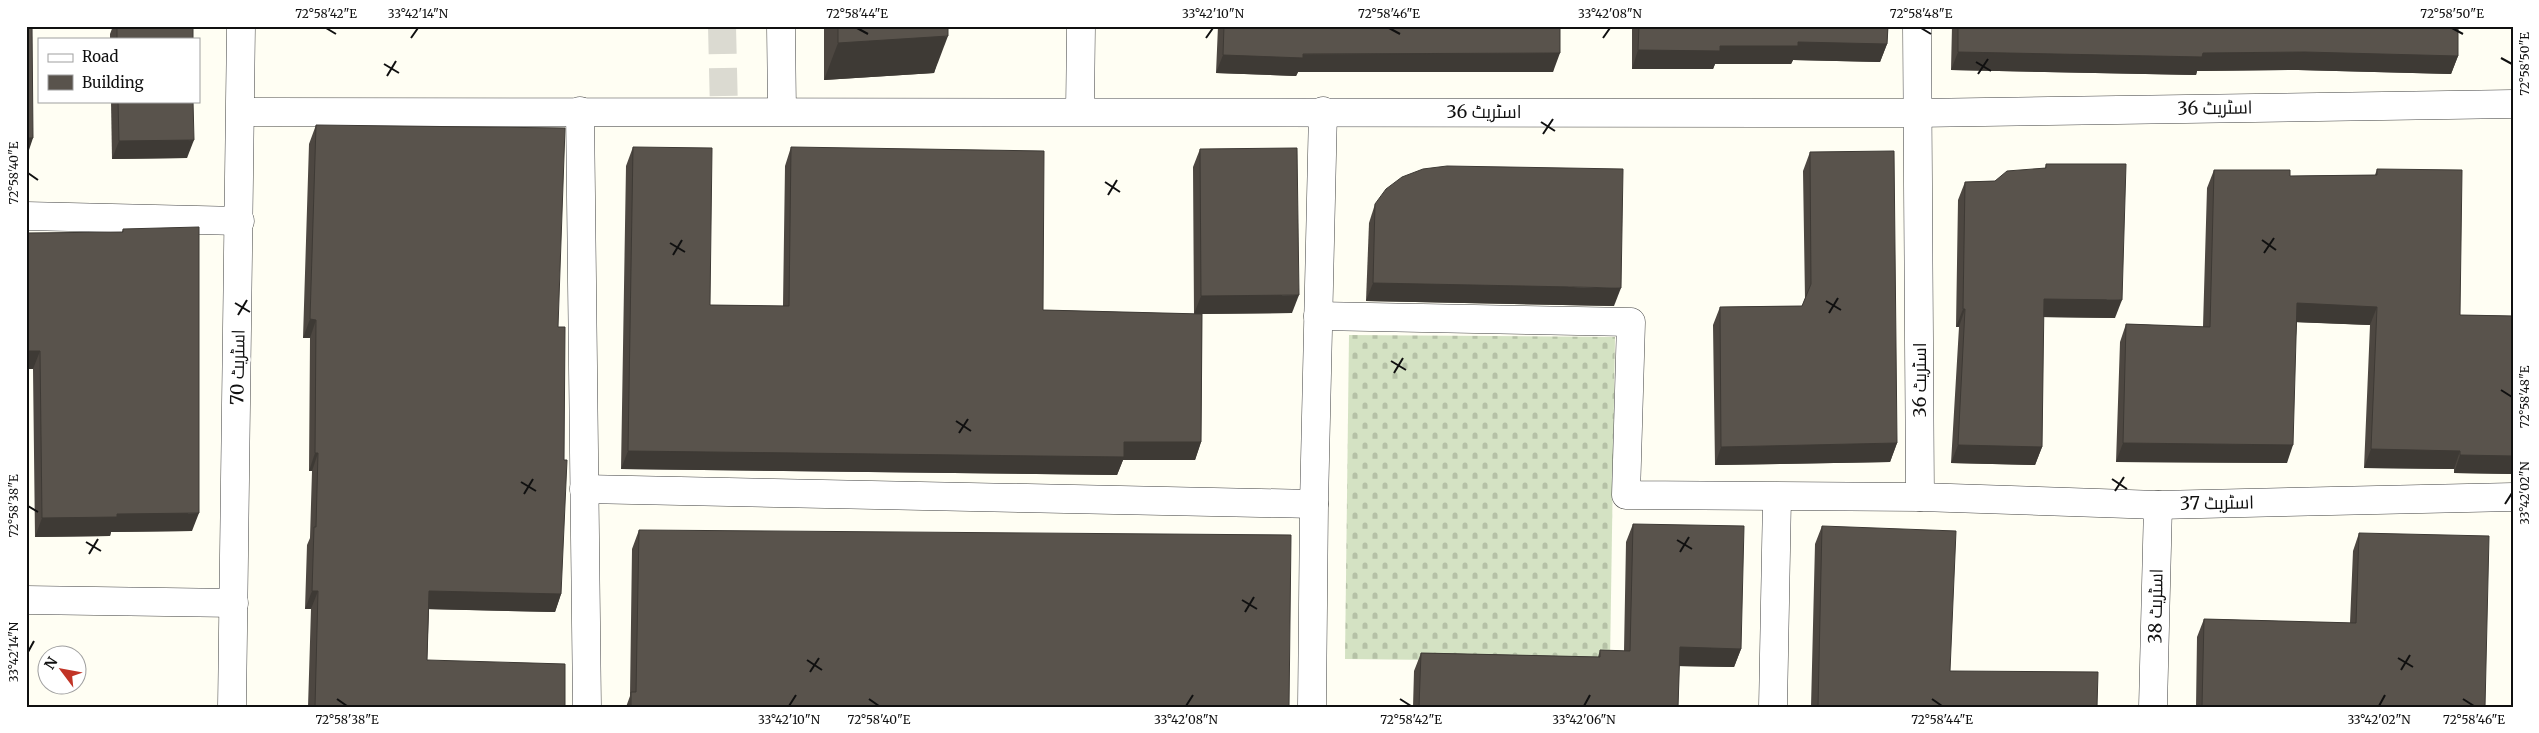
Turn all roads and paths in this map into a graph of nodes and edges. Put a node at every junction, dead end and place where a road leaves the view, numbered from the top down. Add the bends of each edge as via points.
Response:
1 (241, 26) edge
2 (781, 26) edge
3 (1081, 26) edge
4 (1917, 26) edge
5 (2513, 104) edge
6 (1080, 110) junction
7 (782, 111) junction
8 (1323, 111) junction
9 (241, 112) junction
10 (580, 112) junction
11 (1918, 113) junction
12 (26, 216) edge
13 (240, 221) junction
14 (1318, 316) junction
15 (584, 488) junction
16 (2513, 496) edge
17 (1920, 497) junction
18 (1777, 498) junction
19 (1314, 504) junction
20 (2158, 504) junction
21 (26, 600) edge
22 (234, 603) junction
23 (232, 707) edge
24 (587, 707) edge
25 (1312, 707) edge
26 (1773, 707) edge
27 (2153, 707) edge

1 - 9 street, اسٹریٹ 70
2 - 7 street
3 - 6 street
4 - 11 street, اسٹریٹ 36
5 - 11 street, اسٹریٹ 36
6 - 7 street, اسٹریٹ 36
6 - 8 street, اسٹریٹ 36
7 - 10 street, اسٹریٹ 36
8 - 11 street, اسٹریٹ 36
8 - 14 street
9 - 10 street, اسٹریٹ 36
9 - 13 street, اسٹریٹ 70
10 - 15 street
11 - 17 street, اسٹریٹ 36
12 - 13 street
13 - 22 street, اسٹریٹ 70
14 - 18 street, اسٹریٹ 37 via 1631,322 1626,494
14 - 19 street
15 - 19 street
15 - 24 street
16 - 20 street, اسٹریٹ 37
17 - 18 street, اسٹریٹ 37
17 - 20 street, اسٹریٹ 37
18 - 26 street
19 - 25 street
20 - 27 street, اسٹریٹ 38
21 - 22 street
22 - 23 street, اسٹریٹ 70

